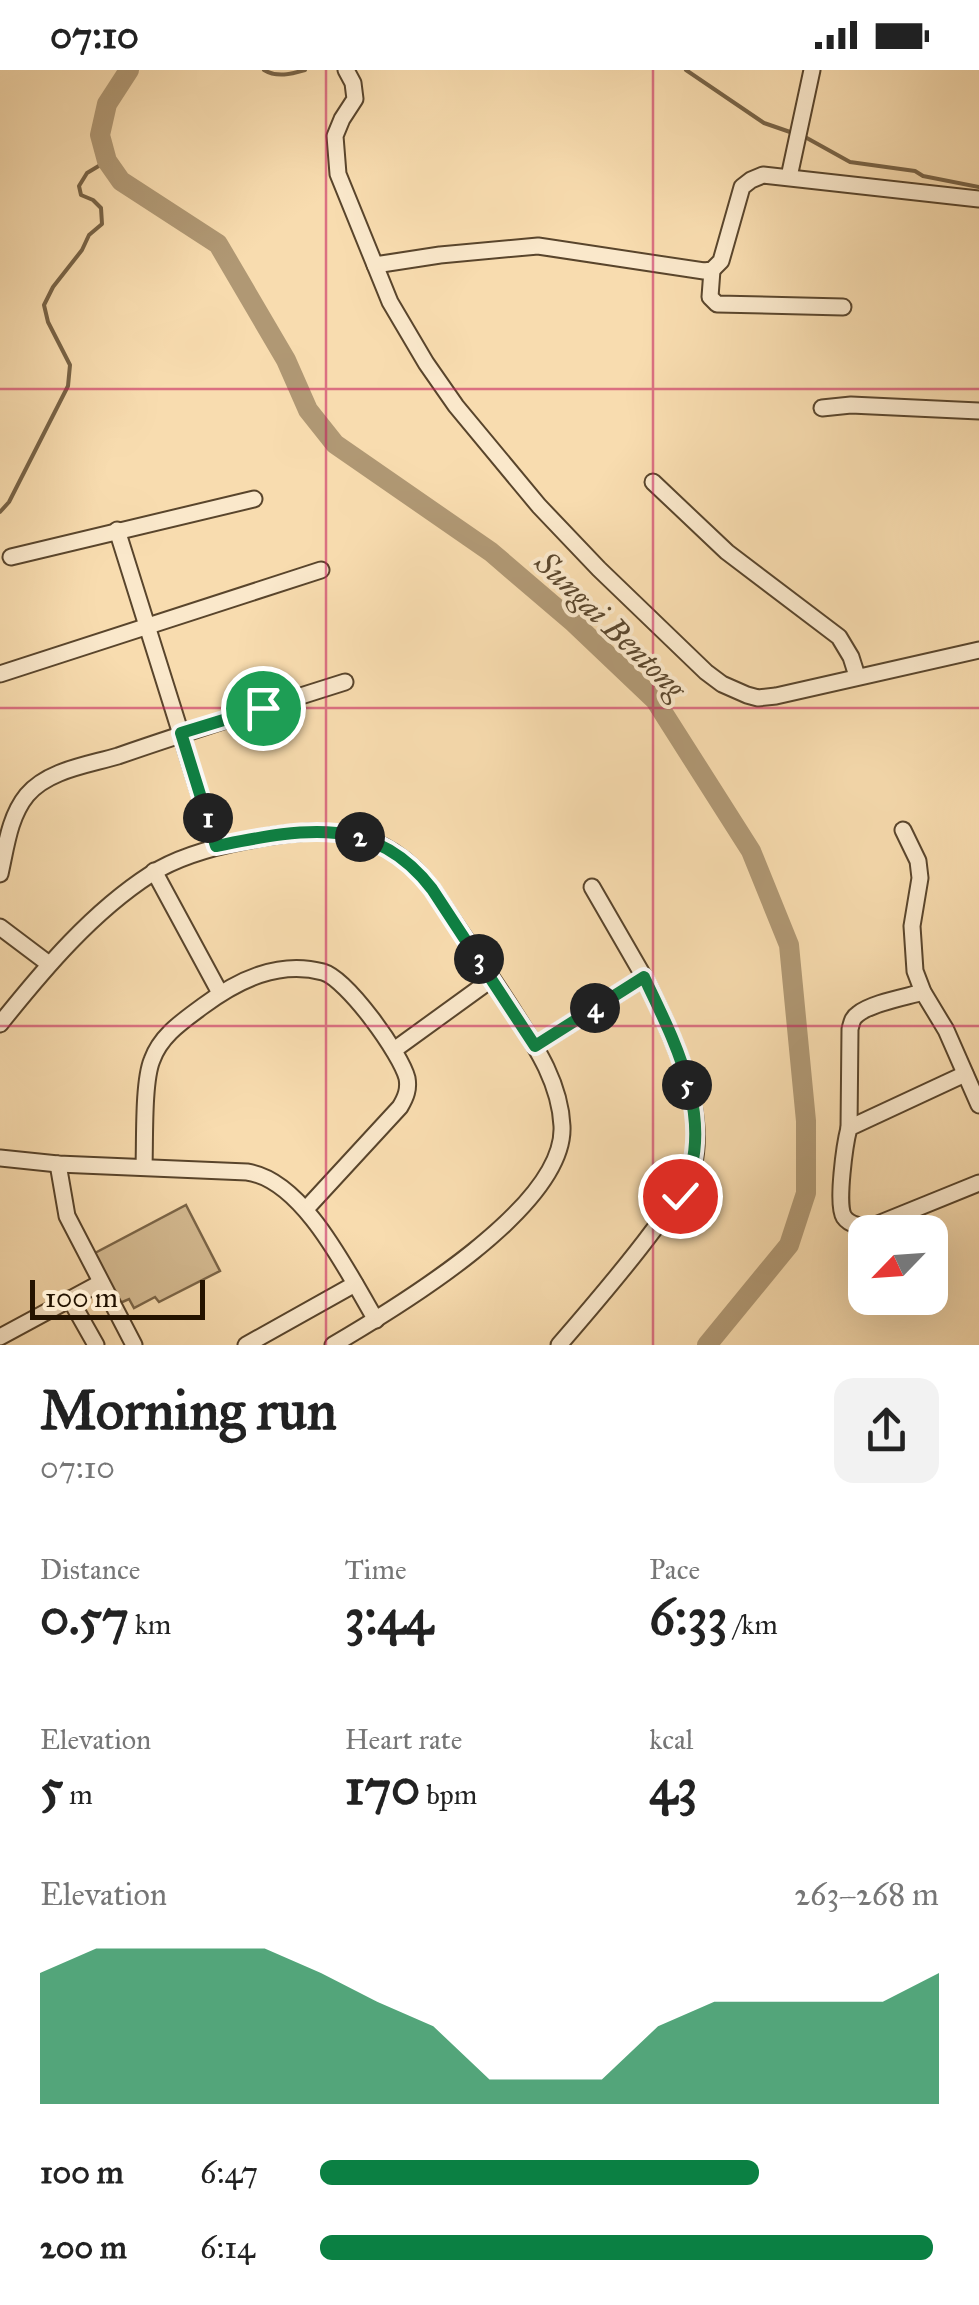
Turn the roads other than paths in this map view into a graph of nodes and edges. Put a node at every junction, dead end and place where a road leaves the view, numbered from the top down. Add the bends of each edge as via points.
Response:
1 (346, 70) edge
2 (812, 70) edge
3 (788, 177) junction
4 (979, 199) edge
5 (374, 265) junction
6 (712, 270) junction
7 (844, 308) dead end
8 (822, 408) dead end
9 (979, 411) edge
10 (653, 482) dead end
11 (254, 499) dead end
12 (117, 530) junction
13 (11, 557) dead end
14 (322, 570) dead end
15 (148, 627) junction
16 (979, 650) edge
17 (0, 674) edge
18 (857, 676) junction
19 (344, 682) dead end
20 (181, 733) junction
21 (903, 830) dead end
22 (216, 846) junction
23 (154, 871) junction
24 (0, 874) edge
25 (592, 886) dead end
26 (0, 926) edge
27 (49, 964) junction
28 (644, 977) junction
29 (492, 980) junction
30 (220, 992) junction
31 (923, 992) junction
32 (0, 1024) edge
33 (535, 1046) junction
34 (394, 1050) junction
35 (966, 1074) junction
36 (979, 1105) edge
37 (849, 1128) junction
38 (0, 1158) edge
39 (58, 1164) junction
40 (144, 1166) junction
41 (979, 1182) edge
42 (306, 1209) junction
43 (100, 1283) junction
44 (355, 1284) junction
45 (70, 1299) junction
46 (376, 1320) junction
47 (17, 1328) junction
48 (0, 1337) edge
49 (28, 1345) edge
50 (96, 1345) edge
51 (134, 1345) edge
52 (246, 1345) edge
53 (333, 1345) edge
54 (559, 1345) edge

1 - 5 street via 355,99 335,136 335,154
2 - 3 street
3 - 4 street
3 - 6 street via 764,175 742,187 721,260
5 - 6 street via 538,246
5 - 18 street via 399,318 456,406 539,506 706,672 758,698
6 - 7 street via 710,297 717,304
8 - 9 street
10 - 18 street via 727,552 839,637
11 - 12 street
12 - 13 street
12 - 15 street
14 - 15 street
15 - 17 street
15 - 20 street
16 - 18 street
19 - 20 street
20 - 22 street
20 - 24 street via 38,784 16,815
21 - 31 street via 920,878 912,926
22 - 23 street
22 - 29 street via 290,832 365,838 424,878
23 - 27 street
23 - 30 street
25 - 28 street
26 - 27 street
27 - 32 street
28 - 33 street
28 - 54 street via 679,1051 695,1122 694,1165 680,1196
29 - 33 street
29 - 34 street
30 - 34 street via 267,972 323,972 341,982
30 - 40 street via 178,1024 153,1056
31 - 35 street
31 - 37 street via 853,1019
33 - 46 street via 562,1124 550,1172 491,1236
34 - 42 street via 406,1077 405,1098
35 - 36 street
35 - 37 street
37 - 41 street via 841,1200 849,1222 874,1226
38 - 39 street
39 - 40 street
39 - 43 street via 67,1216
40 - 42 street via 255,1173
42 - 44 street
43 - 45 street
43 - 51 street
44 - 46 street
44 - 52 street
45 - 47 street
45 - 50 street
46 - 53 street
47 - 48 street
47 - 49 street

